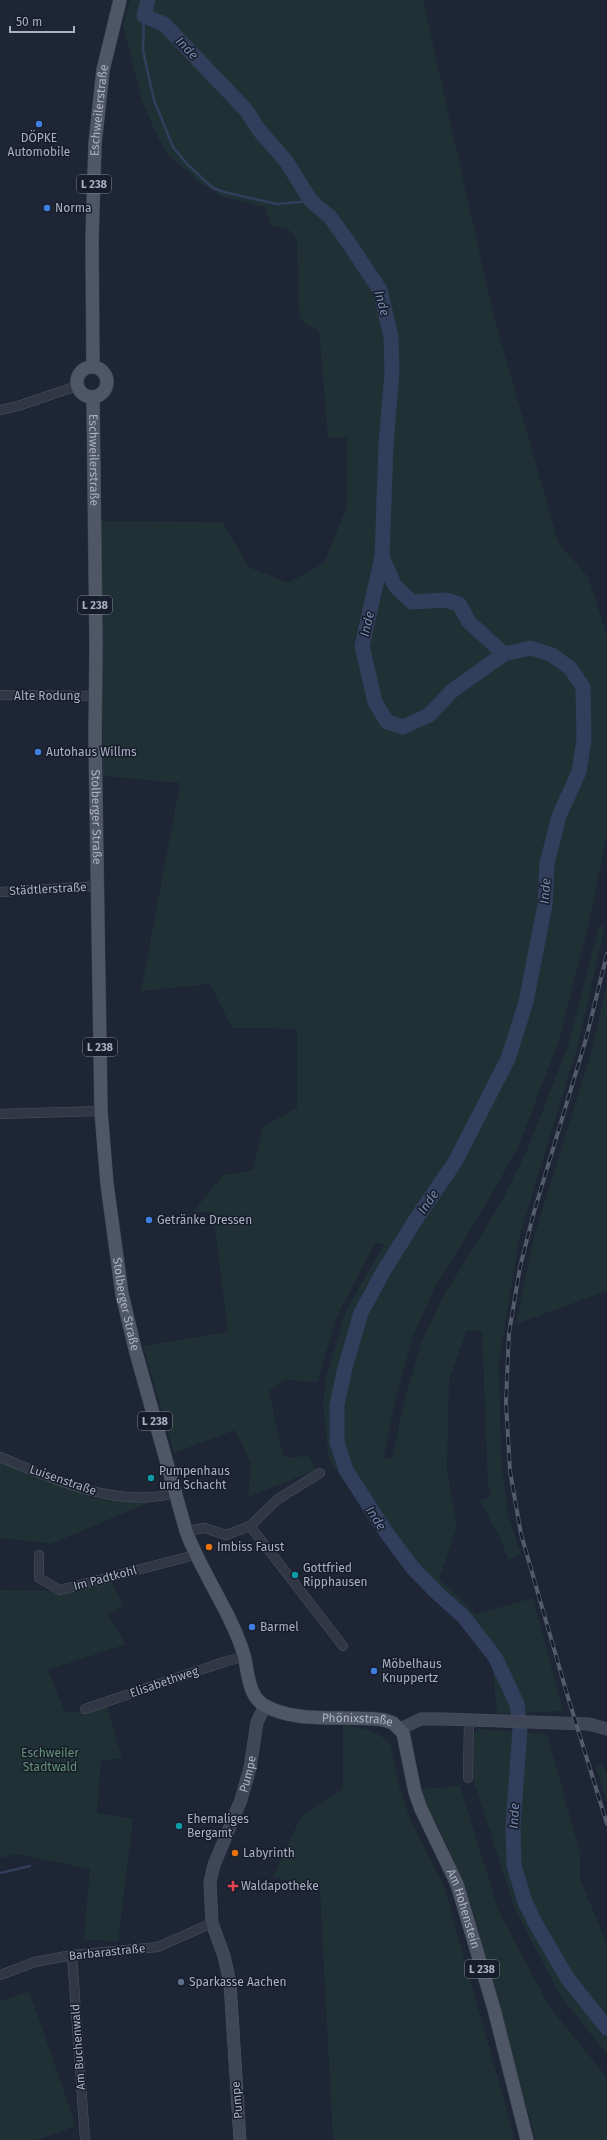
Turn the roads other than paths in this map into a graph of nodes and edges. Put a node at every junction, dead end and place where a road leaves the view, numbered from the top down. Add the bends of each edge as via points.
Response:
1 (120, 0) edge
2 (93, 367) junction
3 (77, 386) junction
4 (93, 397) junction
5 (0, 410) edge
6 (94, 523) joint
7 (0, 695) edge
8 (95, 696) junction
9 (97, 886) junction
10 (0, 892) edge
11 (101, 1111) junction
12 (0, 1114) edge
13 (0, 1458) edge
14 (320, 1473) dead end
15 (175, 1493) junction
16 (250, 1526) junction
17 (186, 1531) junction
18 (39, 1555) dead end
19 (195, 1555) junction
20 (343, 1646) dead end
21 (244, 1657) junction
22 (265, 1706) junction
23 (85, 1709) dead end
24 (470, 1720) junction
25 (400, 1729) junction
26 (607, 1729) edge
27 (468, 1778) dead end
28 (212, 1923) junction
29 (72, 1955) junction
30 (0, 1975) edge
31 (85, 2140) edge
32 (240, 2140) edge
33 (527, 2140) edge

1 - 2 main road, Eschweilerstraße / L 238 via 103,70 95,144 92,239
2 - 3 main road via 81,372
2 - 4 main road via 102,371 107,380 102,393
3 - 4 main road via 85,395
3 - 5 street
4 - 6 main road, Eschweilerstraße / L 238
6 - 8 main road, Stolberger Straße / L 238
7 - 8 street, Alte Rodung
8 - 9 main road, Stolberger Straße / L 238
9 - 10 street, Städtlerstraße
9 - 11 main road, Stolberger Straße / L 238
11 - 12 street
11 - 15 main road, Stolberger Straße / L 238 via 119,1281 135,1350
13 - 15 street, Luisenstraße via 95,1493 149,1498
14 - 16 street via 278,1499
15 - 17 main road, L 238
16 - 17 street via 226,1535 204,1528
16 - 20 street
17 - 19 main road, L 238
18 - 19 street, Im Padtkohl via 39,1578 60,1590
19 - 21 main road, L 238 via 231,1623
21 - 22 main road, L 238 via 254,1693
21 - 23 street, Elisabethweg
22 - 25 main road, Phönixstraße via 285,1713 316,1718 384,1720
22 - 28 main road, Pumpe via 256,1722 250,1768 241,1800 214,1865 210,1882
24 - 25 main road, Phönixstraße via 421,1719
24 - 26 main road, Phönixstraße via 589,1724
24 - 27 street
25 - 33 main road, Am Hohenstein / L 238 via 421,1809 457,1884 494,2009
28 - 29 street, Barbarastraße via 158,1947
28 - 32 main road, Pumpe via 224,1956 230,1983
29 - 30 street, Barbarastraße via 35,1962
29 - 31 street, Am Buchenwald

